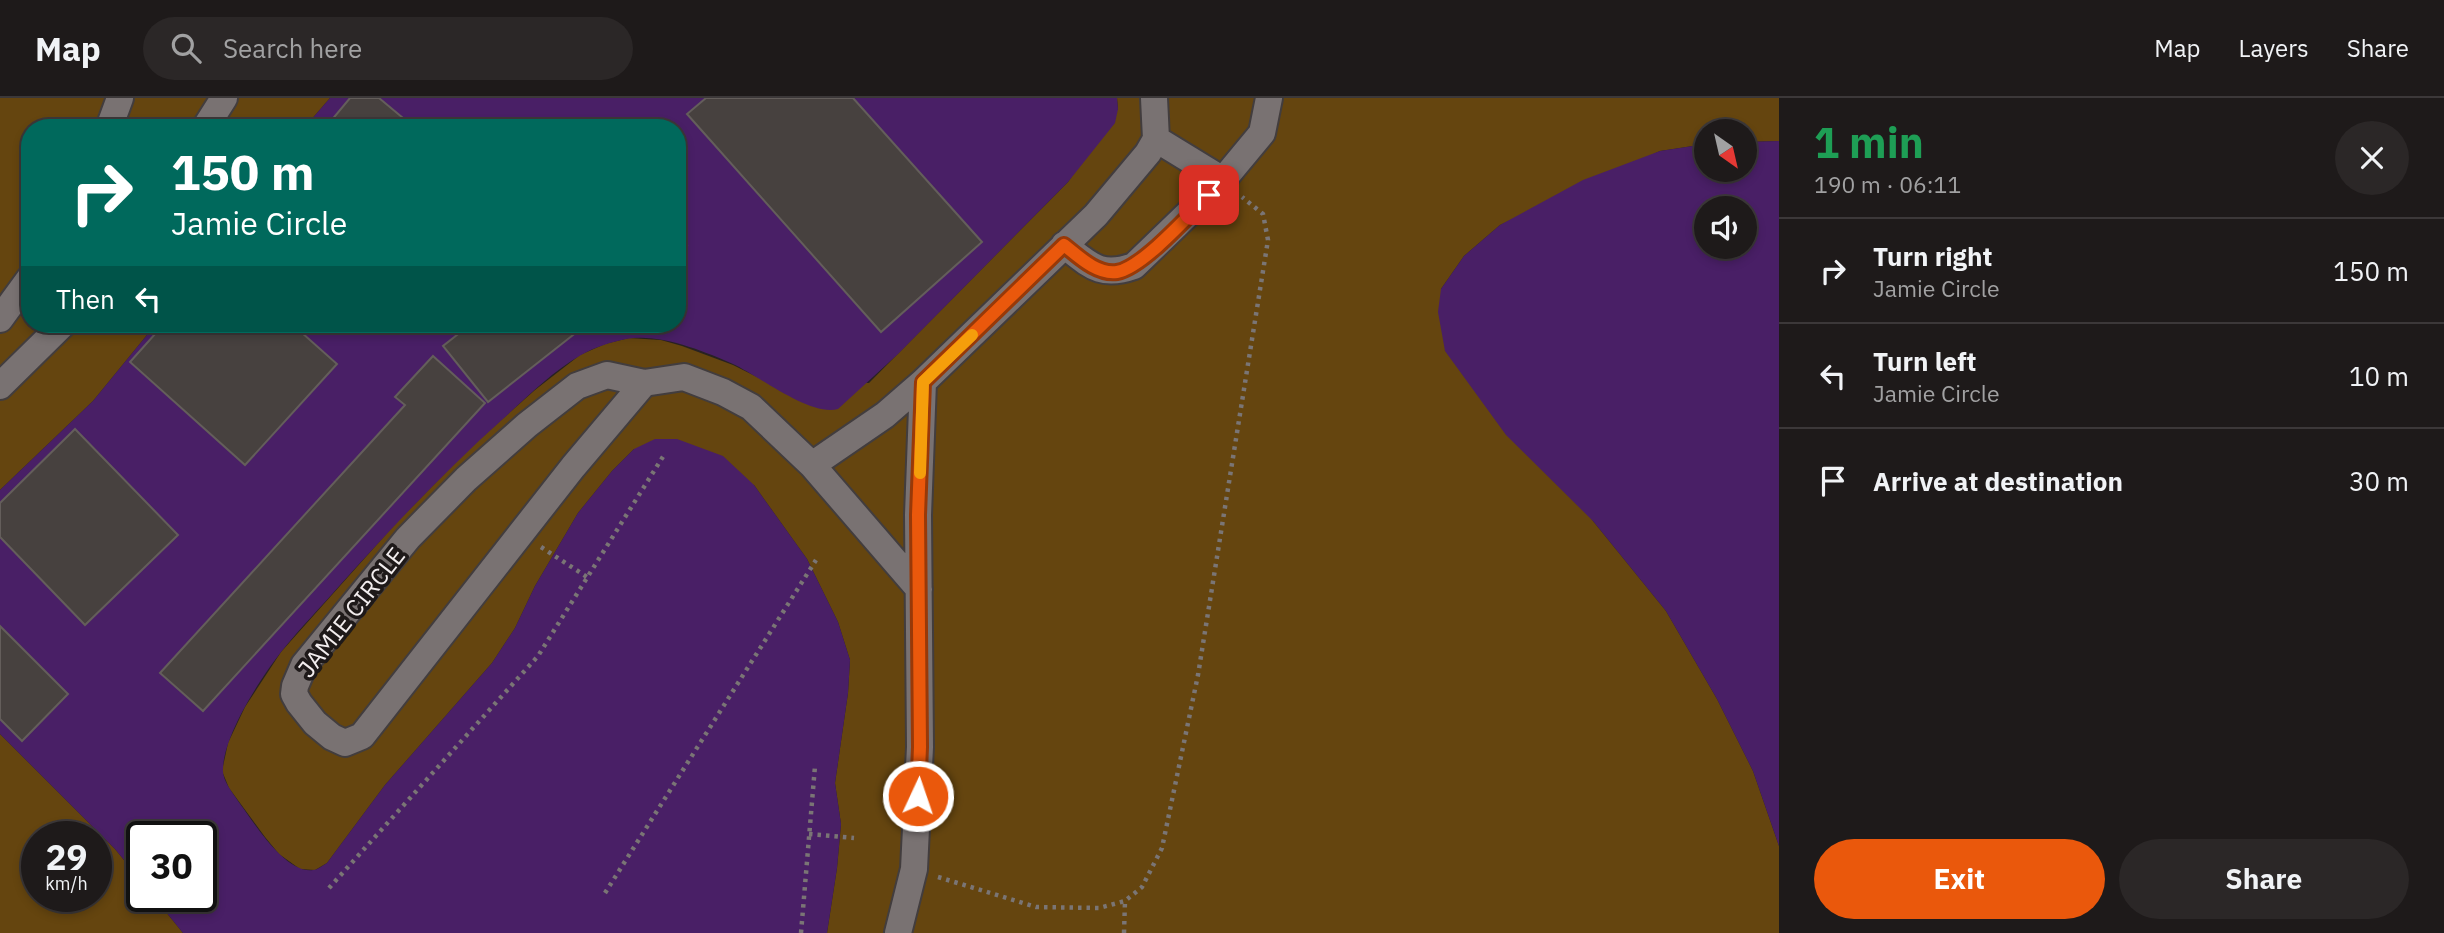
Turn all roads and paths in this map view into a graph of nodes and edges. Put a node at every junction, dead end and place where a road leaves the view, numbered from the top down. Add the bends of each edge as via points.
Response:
1 (120, 98) edge
2 (224, 98) edge
3 (1154, 98) edge
4 (1269, 98) edge
5 (112, 119) edge
6 (211, 119) edge
7 (1156, 139) junction
8 (1223, 180) junction
9 (1064, 245) junction
10 (21, 290) edge
11 (0, 319) edge
12 (54, 333) edge
13 (923, 382) junction
14 (644, 383) junction
15 (0, 386) edge
16 (664, 455) dead end
17 (812, 465) junction
18 (539, 546) dead end
19 (816, 560) dead end
20 (587, 577) junction
21 (919, 589) junction
22 (815, 766) dead end
23 (809, 834) junction
24 (854, 838) dead end
25 (914, 869) junction
26 (329, 888) dead end
27 (606, 893) dead end
28 (1125, 901) junction
29 (801, 933) edge
30 (898, 933) edge
31 (1124, 933) edge

1 - 5 street
2 - 6 street
3 - 7 street
4 - 8 street via 1262,133
7 - 8 street
7 - 9 street via 1096,215
8 - 9 street via 1134,266 1115,272 1094,267
8 - 28 path via 1263,214 1268,240 1198,675 1162,848 1142,887
9 - 13 street
10 - 11 street
12 - 15 street
13 - 17 street via 885,415
13 - 21 street
14 - 14 street, JAMIE CIRCLE via 607,375 577,386 527,425 418,528 304,665 294,694 315,723 345,743 362,736
14 - 17 street, JAMIE CIRCLE via 684,377 723,392 751,407
16 - 20 path
17 - 21 street, JAMIE CIRCLE
18 - 20 path
19 - 27 path
20 - 26 path via 538,656
21 - 25 street via 920,747
22 - 23 path
23 - 24 path
23 - 29 path
25 - 28 path via 1037,907 1099,908
25 - 30 street
28 - 31 path

